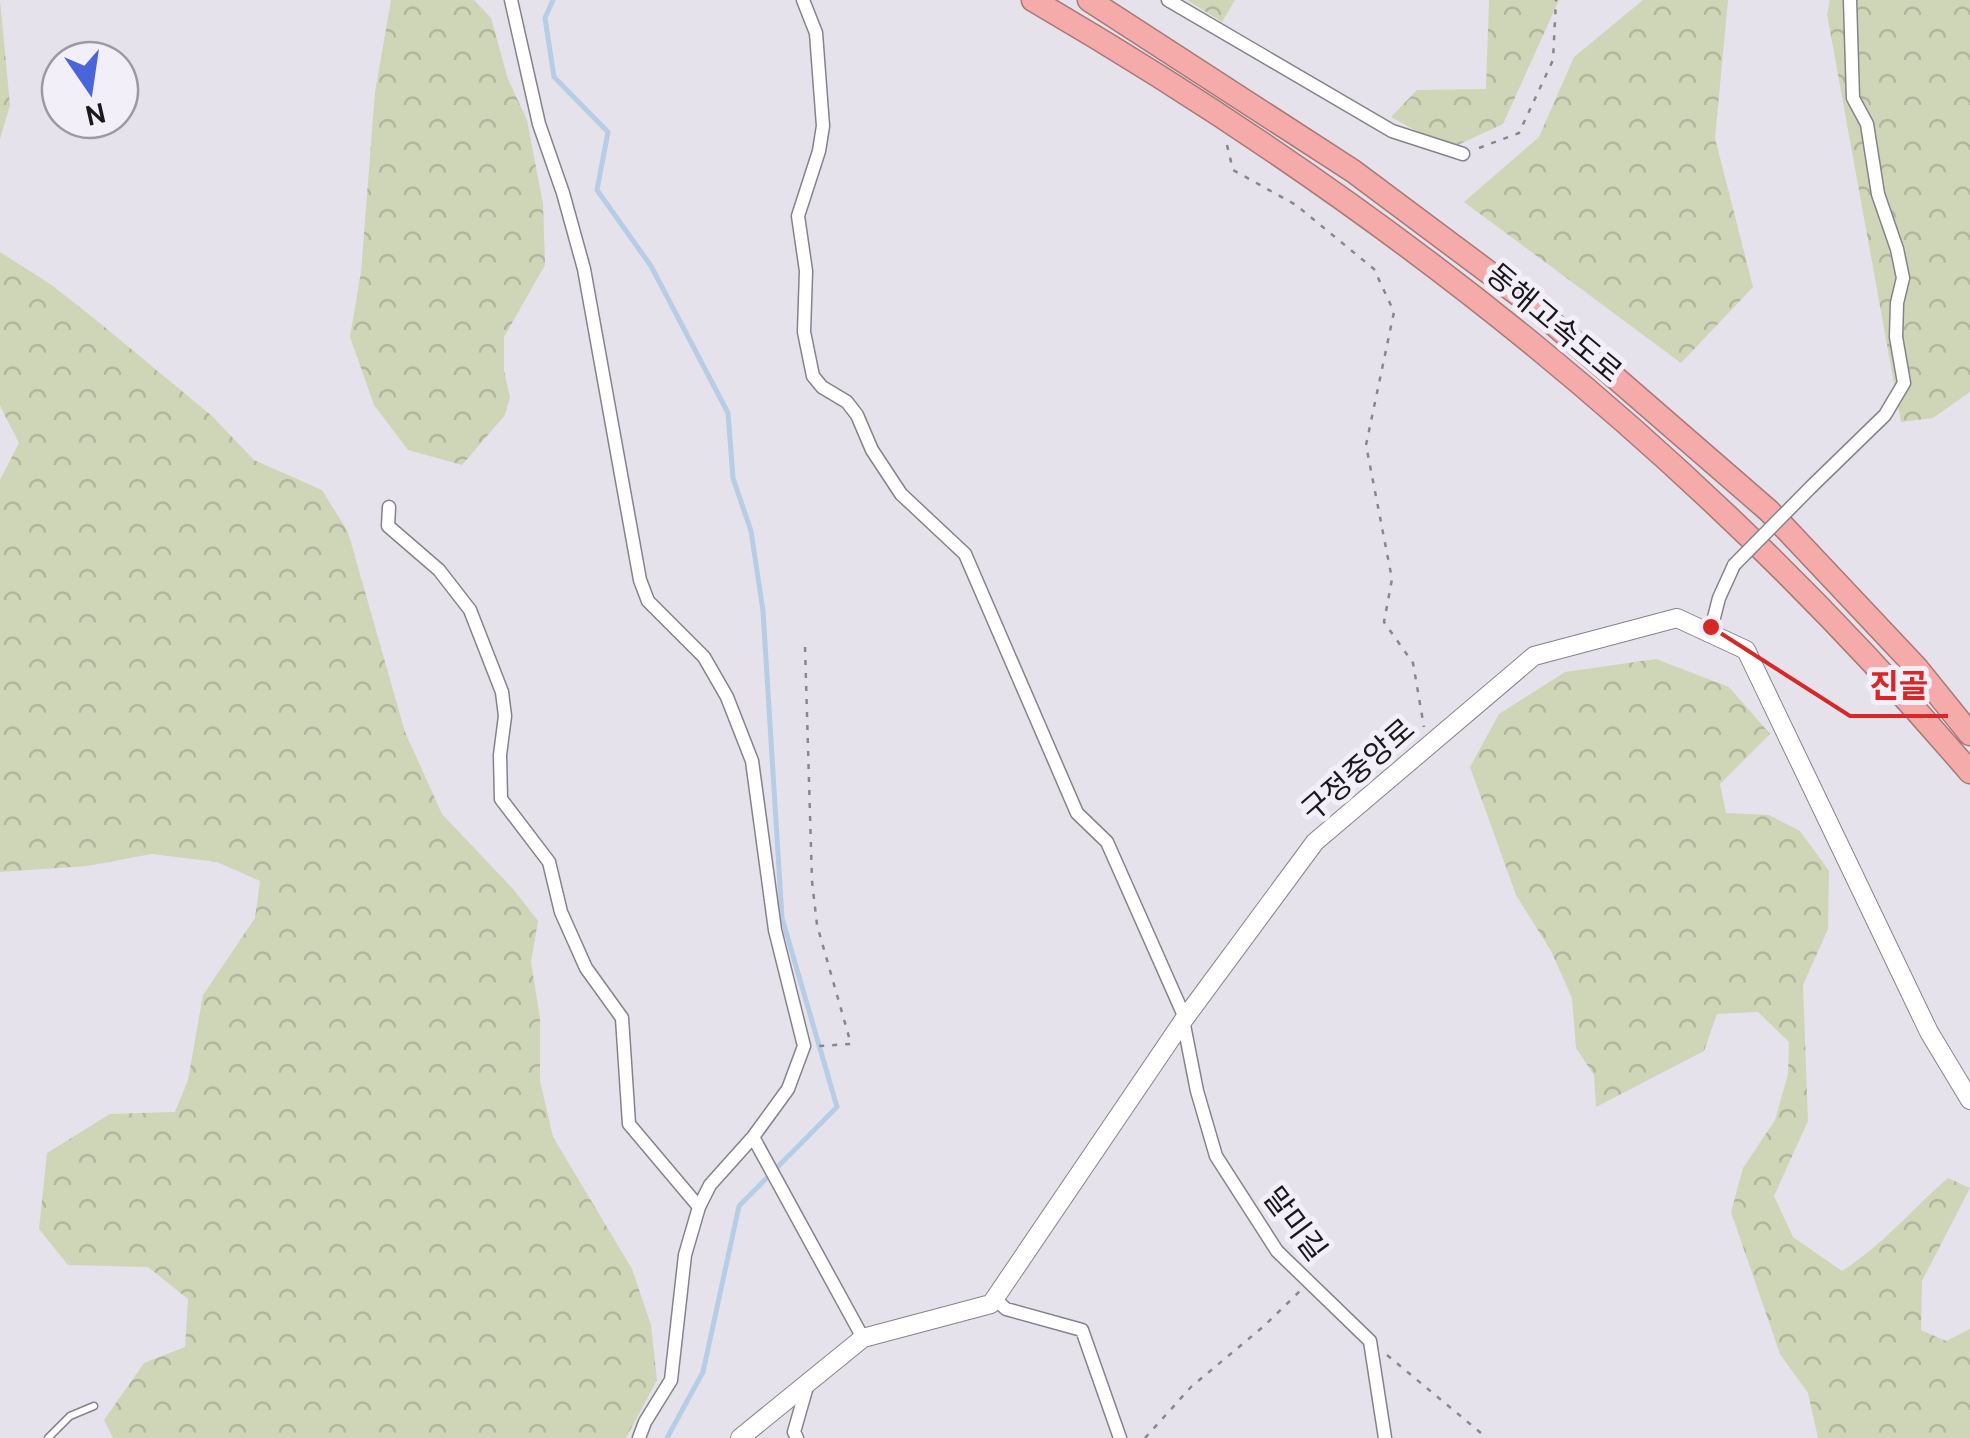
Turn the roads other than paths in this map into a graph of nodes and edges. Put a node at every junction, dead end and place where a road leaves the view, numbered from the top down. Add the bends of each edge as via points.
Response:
1 (511, 0) edge
2 (803, 0) edge
3 (1034, 0) edge
4 (1089, 0) edge
5 (1168, 0) edge
6 (1850, 0) edge
7 (1463, 154) road end
8 (389, 507) dead end
9 (1710, 633) junction
10 (1970, 734) edge
11 (1970, 772) edge
12 (1185, 1022) junction
13 (1970, 1100) edge
14 (753, 1137) junction
15 (700, 1208) junction
16 (995, 1298) junction
17 (863, 1338) junction
18 (808, 1383) junction
19 (94, 1406) dead end
20 (793, 1436) edge
21 (48, 1438) edge
22 (639, 1438) edge
23 (740, 1438) edge
24 (1120, 1438) edge
25 (1385, 1438) edge

1 - 14 street via 539,124 584,269 640,580 648,601 704,656 752,761 775,930 804,1046 788,1088
2 - 12 street, 말미길 via 816,33 823,126 798,216 812,376 848,402 901,494 966,554 1077,813 1107,842
3 - 11 highway, 동해고속도로 via 1264,142 1470,291 1721,508 1886,675
4 - 10 highway, 동해고속도로 via 1353,171 1527,300 1769,511
5 - 7 street via 1392,131
6 - 9 street, bridge via 1853,98 1867,124 1878,194 1903,278 1896,337 1904,383 1885,415 1734,566
8 - 15 street via 388,526 439,570 470,610 502,692 501,798 550,862 561,912 586,968 622,1018 629,1124
9 - 12 street, 구정중앙로 via 1677,618 1534,656 1315,842
9 - 13 street, 구정중앙로 via 1746,650 1929,1032
12 - 16 street, 구정중앙로
12 - 25 street, 말미길 via 1216,1156 1276,1250 1370,1341
14 - 15 street via 710,1186
14 - 17 street
15 - 22 street via 685,1255 672,1380
16 - 17 street
16 - 24 street via 1006,1309 1082,1330
17 - 18 street
18 - 20 street
18 - 23 street
19 - 21 lane via 70,1416

